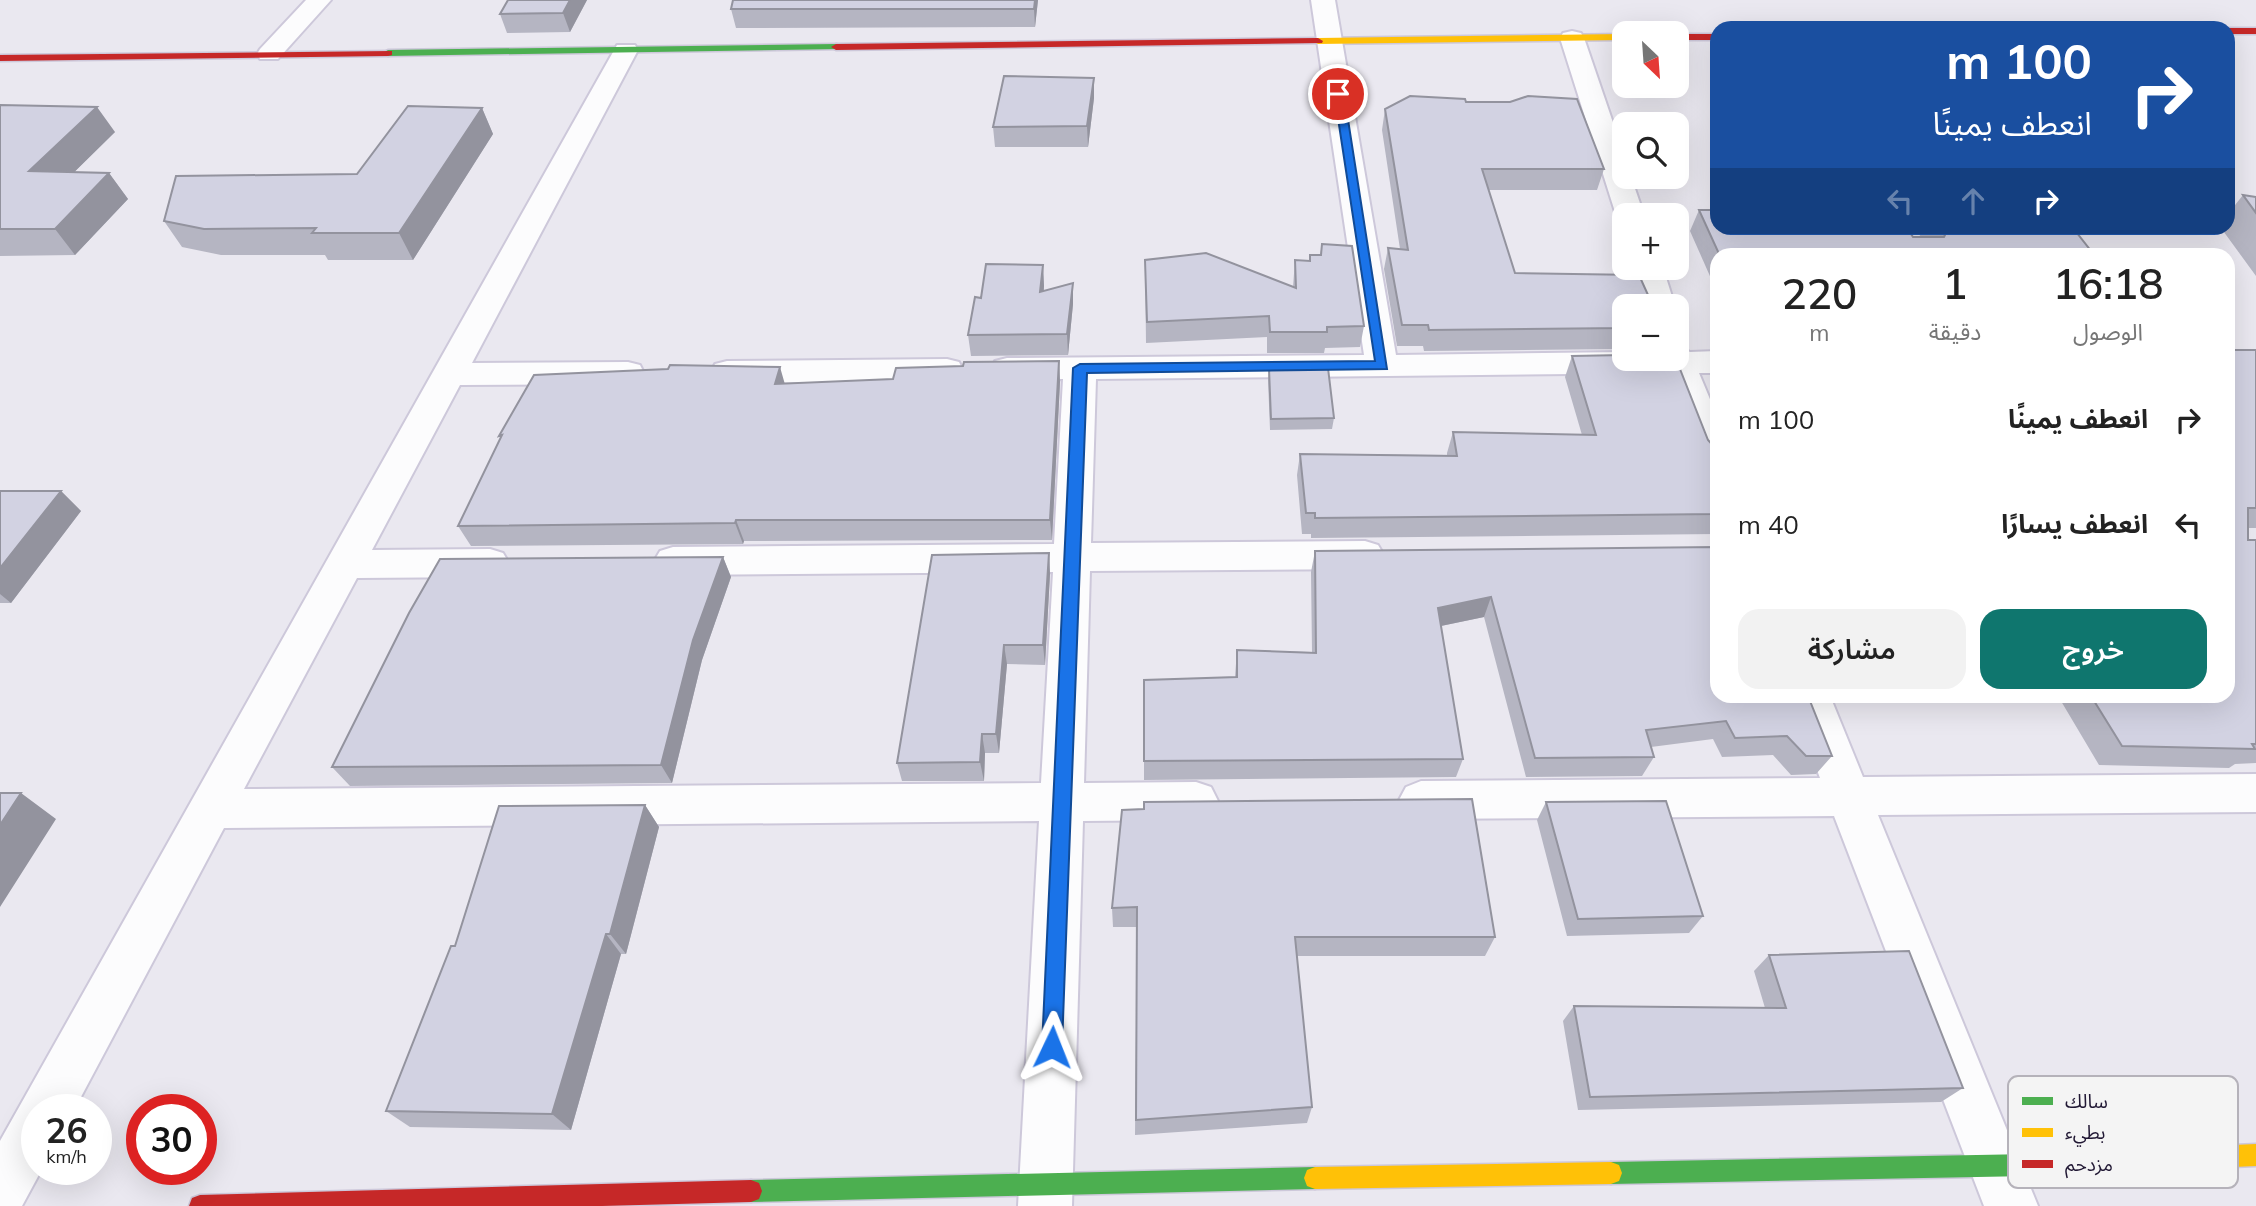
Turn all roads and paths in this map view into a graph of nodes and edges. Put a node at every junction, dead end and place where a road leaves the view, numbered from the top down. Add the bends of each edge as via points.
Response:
1 (319, 0) edge
2 (1323, 0) edge
3 (2235, 31) edge
4 (2256, 31) edge
5 (1612, 37) edge
6 (1689, 37) edge
7 (1710, 37) edge
8 (1572, 38) junction
9 (1329, 40) junction
10 (626, 50) junction
11 (269, 54) junction
12 (0, 58) edge
13 (1626, 203) edge
14 (1689, 360) edge
15 (1612, 361) edge
16 (1710, 361) edge
17 (1382, 366) junction
18 (1080, 368) junction
19 (1683, 371) edge
20 (654, 372) edge
21 (696, 372) edge
22 (449, 374) junction
23 (1710, 442) edge
24 (1401, 554) edge
25 (1072, 558) junction
26 (639, 561) edge
27 (527, 562) edge
28 (345, 564) junction
29 (1812, 703) edge
30 (2256, 793) edge
31 (1848, 796) junction
32 (1379, 800) edge
33 (1241, 801) edge
34 (1062, 803) junction
35 (211, 809) junction
36 (55, 1094) edge
37 (21, 1155) edge
38 (2256, 1155) edge
39 (2238, 1157) edge
40 (2003, 1186) edge
41 (0, 1193) edge
42 (1046, 1194) edge
43 (201, 1206) edge

1 - 11 street
2 - 9 street
3 - 4 street
5 - 8 street
6 - 7 street
8 - 9 street
8 - 13 street
9 - 10 street
9 - 17 street
10 - 11 street
10 - 22 street
11 - 12 street
14 - 16 street
15 - 17 street
17 - 18 street
18 - 21 street
18 - 25 street
19 - 23 street
20 - 22 street
22 - 28 street
24 - 25 street
25 - 26 street
25 - 34 street
27 - 28 street
28 - 35 street
29 - 31 street
30 - 31 street
31 - 32 street
31 - 40 street
33 - 34 street
34 - 35 street
34 - 42 street
35 - 36 street
37 - 41 street
38 - 39 street
40 - 42 street
42 - 43 street

